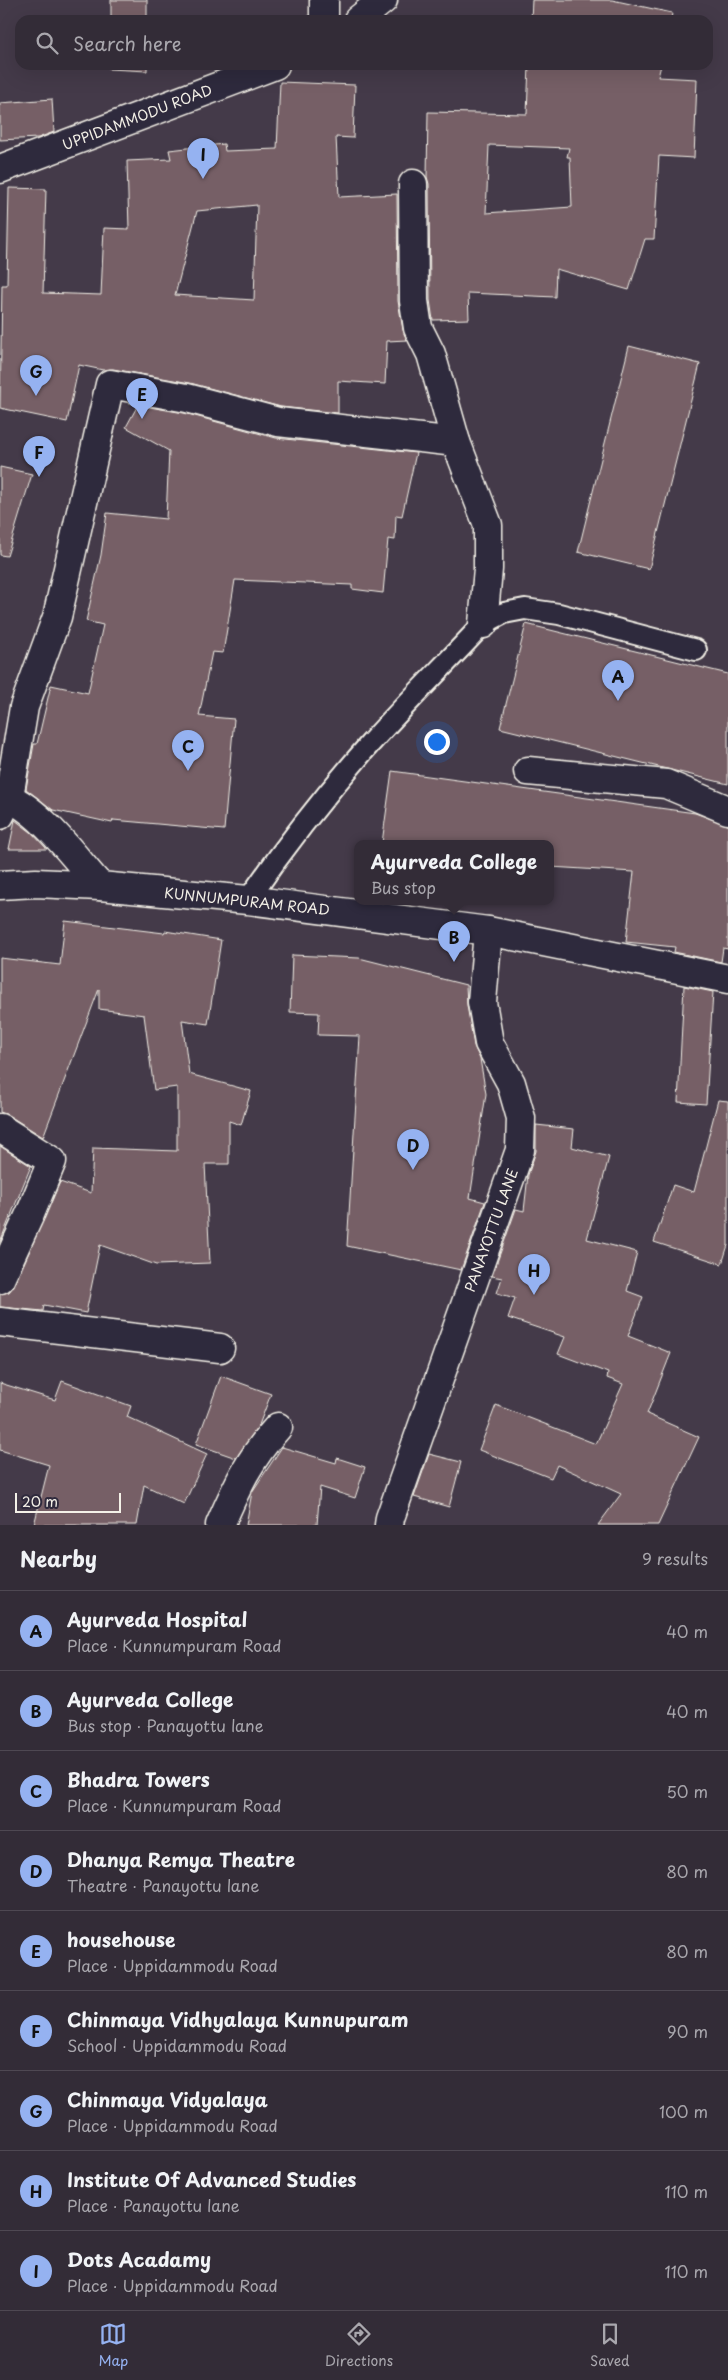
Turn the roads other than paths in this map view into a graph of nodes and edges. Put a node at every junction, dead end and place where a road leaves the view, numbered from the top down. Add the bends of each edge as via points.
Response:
1 (324, 0) edge
2 (383, 0) edge
3 (324, 15) edge
4 (364, 15) edge
5 (262, 70) edge
6 (0, 169) edge
7 (413, 184) dead end
8 (456, 442) junction
9 (483, 624) junction
10 (696, 650) dead end
11 (528, 771) dead end
12 (3, 802) edge
13 (728, 810) edge
14 (0, 885) edge
15 (100, 886) junction
16 (248, 900) junction
17 (488, 931) junction
18 (728, 979) edge
19 (0, 1128) edge
20 (0, 1279) edge
21 (0, 1322) edge
22 (220, 1348) dead end
23 (278, 1427) dead end
24 (220, 1525) edge
25 (389, 1525) edge

1 - 3 street
2 - 4 street
5 - 6 street, UPPIDAMMODU ROAD
7 - 8 street via 414,301 418,328 431,354
8 - 9 street via 488,525
8 - 12 street via 278,422 187,398 110,384 57,617 24,707
9 - 10 lane via 504,613 525,609 559,614
9 - 16 lane via 324,796
11 - 13 street via 666,784
12 - 15 street via 37,817
14 - 15 street, KUNNUMPURAM ROAD
15 - 16 street, KUNNUMPURAM ROAD
16 - 17 street, KUNNUMPURAM ROAD
17 - 18 street, KUNNUMPURAM ROAD
17 - 25 street, PANAYOTTU LANE via 482,1002 489,1043 511,1083 521,1118 520,1150
19 - 20 street via 52,1161
21 - 22 street
23 - 24 street via 245,1470

